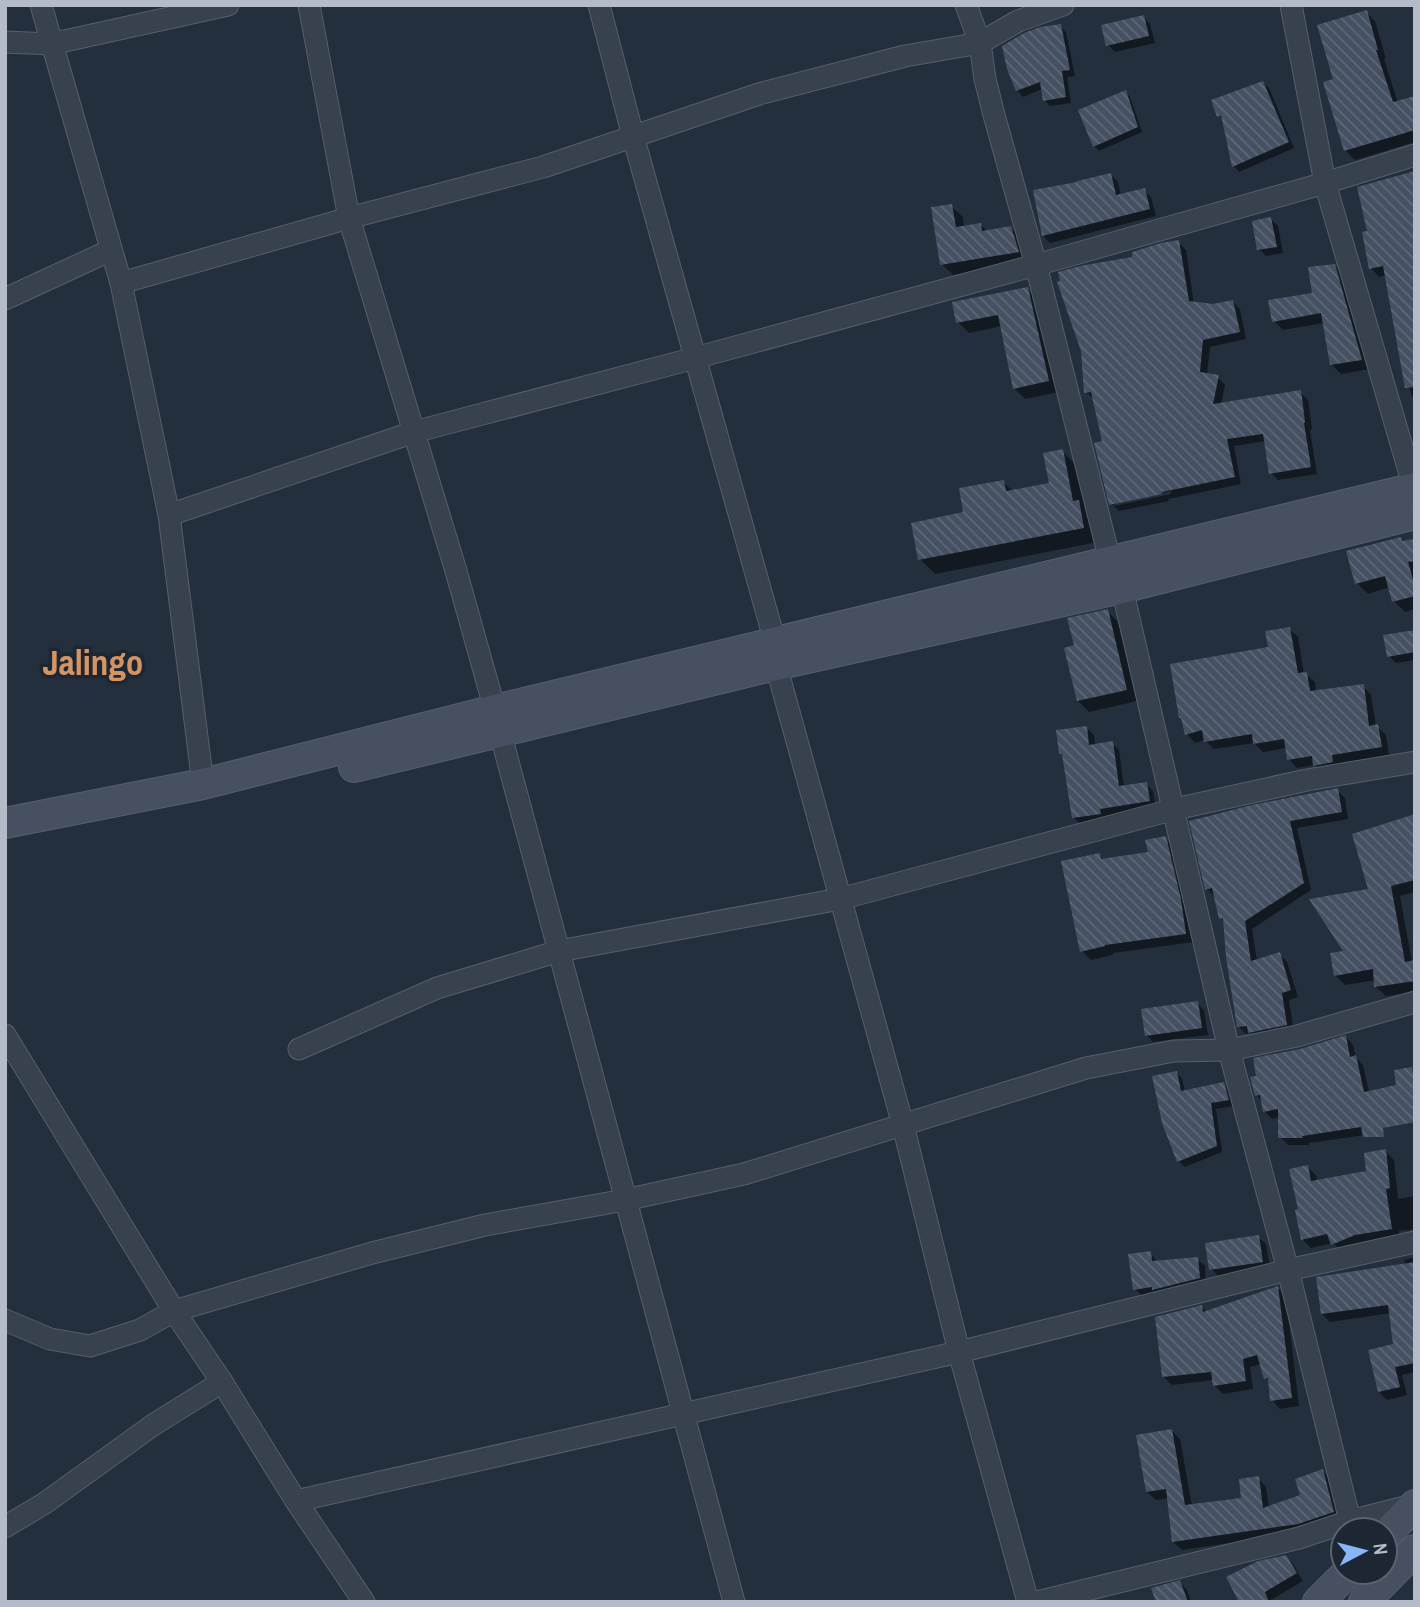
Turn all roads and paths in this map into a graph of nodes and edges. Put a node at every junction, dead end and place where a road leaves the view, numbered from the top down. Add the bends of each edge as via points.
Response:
1 (41, 5) edge
2 (228, 5) edge
3 (309, 5) edge
4 (599, 5) edge
5 (966, 5) edge
6 (1063, 5) edge
7 (1291, 5) edge
8 (5, 42) edge
9 (980, 43) junction
10 (51, 44) junction
11 (633, 136) junction
12 (1415, 155) edge
13 (1325, 183) junction
14 (349, 218) junction
15 (111, 250) junction
16 (1036, 265) junction
17 (121, 283) junction
18 (5, 299) edge
19 (695, 358) junction
20 (414, 432) junction
21 (1415, 488) edge
22 (1415, 514) edge
23 (169, 515) junction
24 (1116, 574) junction
25 (776, 653) junction
26 (497, 721) junction
27 (1415, 762) edge
28 (203, 783) junction
29 (1175, 809) junction
30 (5, 823) edge
31 (5, 843) edge
32 (840, 899) junction
33 (559, 951) junction
34 (1415, 1002) edge
35 (7, 1043) edge
36 (299, 1049) dead end
37 (1229, 1050) junction
38 (903, 1125) junction
39 (625, 1200) junction
40 (1415, 1242) edge
41 (1288, 1270) junction
42 (174, 1311) junction
43 (5, 1320) edge
44 (959, 1352) junction
45 (222, 1382) junction
46 (683, 1414) junction
47 (296, 1501) junction
48 (1415, 1505) edge
49 (1349, 1516) edge
50 (1370, 1516) edge
51 (1399, 1521) edge
52 (5, 1527) edge
53 (1329, 1528) edge
54 (1415, 1550) edge
55 (1334, 1586) edge
56 (364, 1602) edge
57 (734, 1602) edge
58 (1028, 1602) edge
59 (1037, 1602) edge
60 (1318, 1602) edge
61 (1364, 1602) edge

1 - 10 street
2 - 10 street
3 - 14 street
4 - 11 street
5 - 9 street
6 - 9 street via 1018,21
7 - 13 street
8 - 10 street
9 - 11 street via 905,56 759,94
9 - 16 street via 994,115
10 - 15 street
11 - 14 street via 543,167
11 - 19 street
12 - 13 street
13 - 16 street
13 - 21 street
14 - 17 street
14 - 20 street
15 - 17 street
15 - 18 street
16 - 19 street
16 - 24 street
17 - 23 street
19 - 20 street
19 - 25 street
20 - 23 street
20 - 26 street
21 - 24 street
22 - 24 street
23 - 28 street
24 - 25 street
24 - 29 street
25 - 26 street
25 - 32 street
26 - 28 street
26 - 31 street via 211,801
26 - 33 street
27 - 29 street
28 - 30 street
29 - 32 street
29 - 37 street
32 - 33 street
32 - 38 street
33 - 36 street via 437,988
33 - 39 street
34 - 37 street
35 - 42 street
37 - 38 street via 1174,1051 1086,1068
37 - 41 street
38 - 39 street via 744,1174
38 - 44 street
39 - 42 street via 460,1231
39 - 46 street
40 - 41 street
41 - 44 street
41 - 49 street
42 - 43 street via 140,1329 90,1346 50,1339
42 - 45 street
44 - 46 street
44 - 58 street
45 - 47 street
45 - 52 street
46 - 47 street
46 - 57 street
47 - 56 street
48 - 50 street
48 - 51 street
53 - 59 street
54 - 61 street
55 - 60 street

